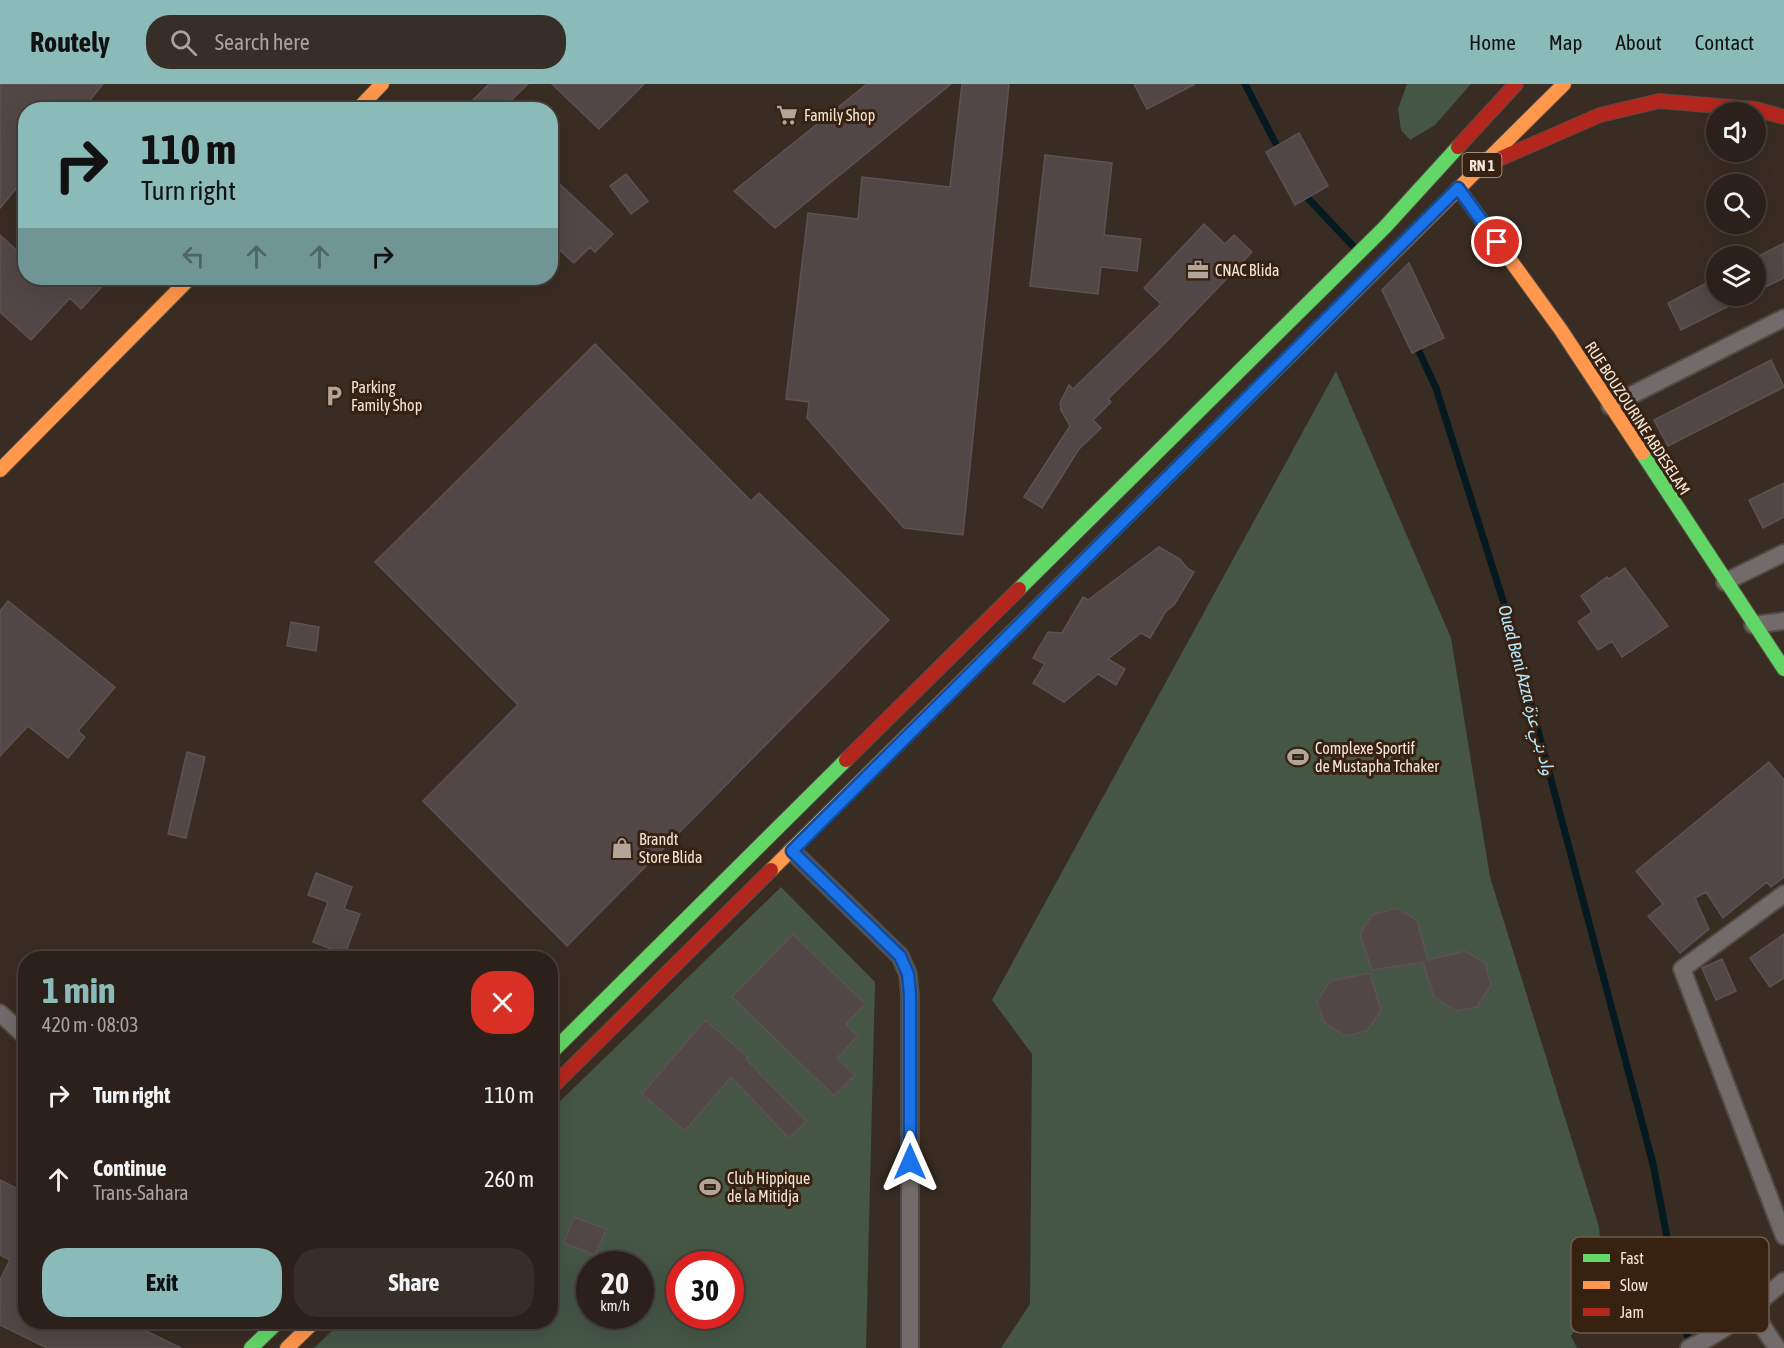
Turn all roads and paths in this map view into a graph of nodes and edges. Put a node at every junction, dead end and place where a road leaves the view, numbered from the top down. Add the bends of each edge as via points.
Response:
1 (382, 84) edge
2 (1516, 84) edge
3 (1564, 84) edge
4 (365, 102) edge
5 (1784, 117) edge
6 (1479, 168) junction
7 (1458, 188) junction
8 (183, 285) edge
9 (1784, 318) edge
10 (1610, 406) junction
11 (0, 470) edge
12 (1784, 553) edge
13 (1725, 582) junction
14 (1784, 621) edge
15 (1753, 624) junction
16 (1784, 669) edge
17 (792, 851) junction
18 (1784, 894) edge
19 (0, 1013) edge
20 (18, 1030) edge
21 (558, 1046) edge
22 (558, 1081) edge
23 (1784, 1236) edge
24 (1784, 1281) edge
25 (1769, 1294) edge
26 (271, 1329) edge
27 (307, 1329) edge
28 (1718, 1333) edge
29 (1767, 1333) edge
30 (1784, 1341) edge
31 (251, 1348) edge
32 (287, 1348) edge
33 (910, 1348) edge
34 (1689, 1348) edge
35 (1777, 1348) edge
36 (1783, 1348) edge

1 - 4 main road
2 - 21 main road, RN 1 via 1385,227
3 - 6 main road, RN 1
5 - 6 main road via 1755,109 1659,101 1600,115
6 - 7 main road, RN 1
7 - 10 main road, RUE BOUZOURINE ABDESELAM via 1561,330
7 - 17 main road, RN 1
8 - 11 main road
9 - 10 street
10 - 13 main road, RUE BOUZOURINE ABDESELAM
12 - 13 street
13 - 15 main road, RUE BOUZOURINE ABDESELAM
14 - 15 street
15 - 16 main road, RUE BOUZOURINE ABDESELAM
17 - 22 main road, RN 1
17 - 33 street via 900,956 908,974
18 - 23 street via 1682,969
19 - 20 street
24 - 25 street
26 - 31 main road
27 - 32 main road
28 - 34 street
29 - 35 street
30 - 36 street

